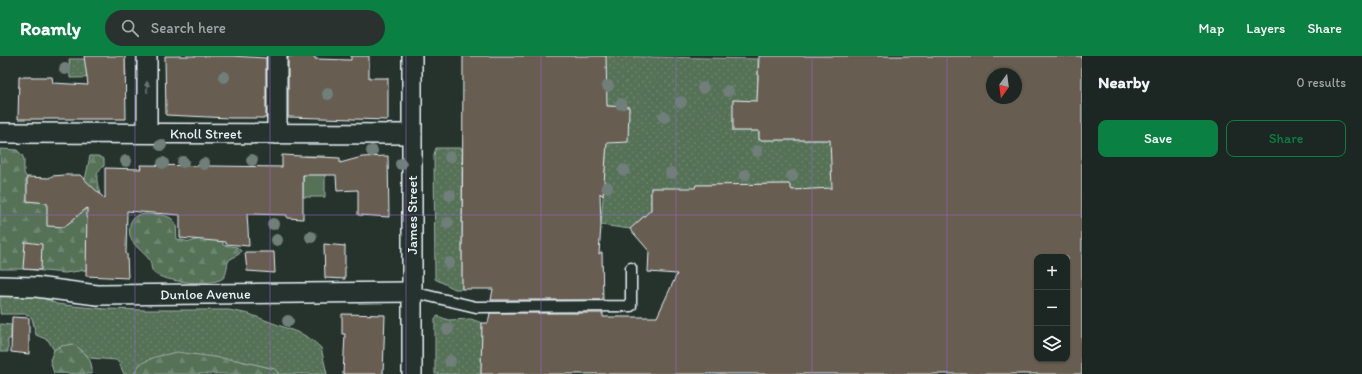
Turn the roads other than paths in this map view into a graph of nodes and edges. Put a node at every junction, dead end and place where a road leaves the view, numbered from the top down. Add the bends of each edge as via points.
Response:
1 (147, 56) edge
2 (277, 56) edge
3 (412, 56) edge
4 (0, 133) edge
5 (147, 133) junction
6 (278, 134) junction
7 (412, 134) junction
8 (631, 268) dead end
9 (0, 286) edge
10 (412, 292) junction
11 (412, 374) edge

5 -> 1 street
2 - 6 street
3 - 7 street, James Street
4 - 5 street, Knoll Street
5 - 6 street, Knoll Street
6 - 7 street, Knoll Street
7 - 10 street, James Street
8 - 10 lane via 631,306 476,307
9 - 10 street, Dunloe Avenue via 36,287 97,295
10 - 11 street, James Street

